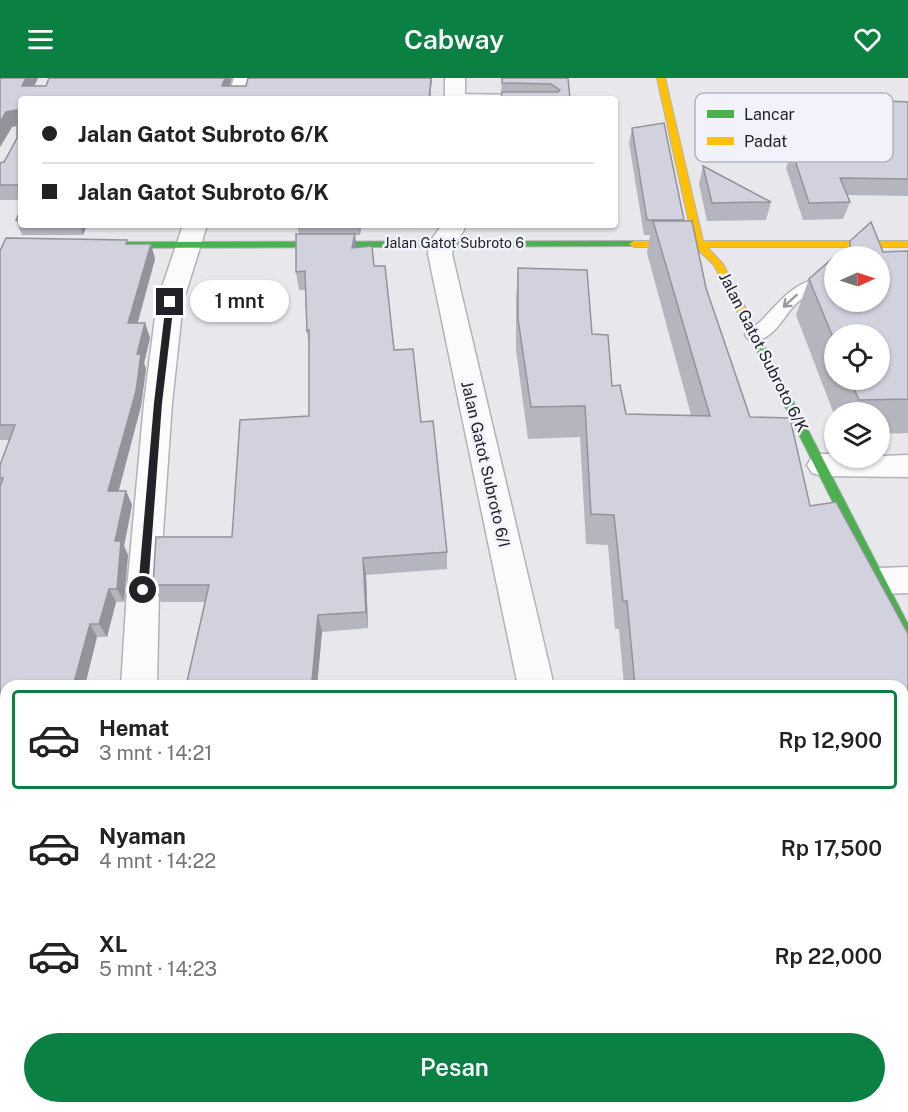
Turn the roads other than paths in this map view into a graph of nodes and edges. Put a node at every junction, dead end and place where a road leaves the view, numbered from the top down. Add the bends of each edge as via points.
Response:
1 (244, 78) edge
2 (661, 78) edge
3 (455, 92) edge
4 (238, 96) edge
5 (509, 96) edge
6 (447, 234) edge
7 (191, 236) edge
8 (699, 244) junction
9 (878, 244) joint
10 (908, 244) edge
11 (94, 245) edge
12 (824, 282) edge
13 (755, 335) junction
14 (822, 465) junction
15 (908, 466) edge
16 (893, 581) edge
17 (908, 638) edge
18 (139, 680) edge
19 (536, 680) edge

1 - 4 street
2 - 8 street
3 - 5 lane
6 - 7 street, Jalan Gatot Subroto 6
6 - 8 street, Jalan Gatot Subroto 6
6 - 19 street, Jalan Gatot Subroto 6/I via 440,254
7 - 11 street, Jalan Gatot Subroto 6
7 - 18 street via 170,302 158,403
8 - 9 street, Jalan Gatot Subroto 6
8 - 13 street, Jalan Gatot Subroto 6/K via 718,264
9 - 10 street, Jalan Gatot Subroto 6
12 -> 13 lane via 789,300 769,328
13 - 14 street, Jalan Gatot Subroto 6/K
14 - 15 street
14 - 16 street, Jalan Gatot Subroto 6/K
16 - 17 street, Jalan Gatot Subroto 6/K

